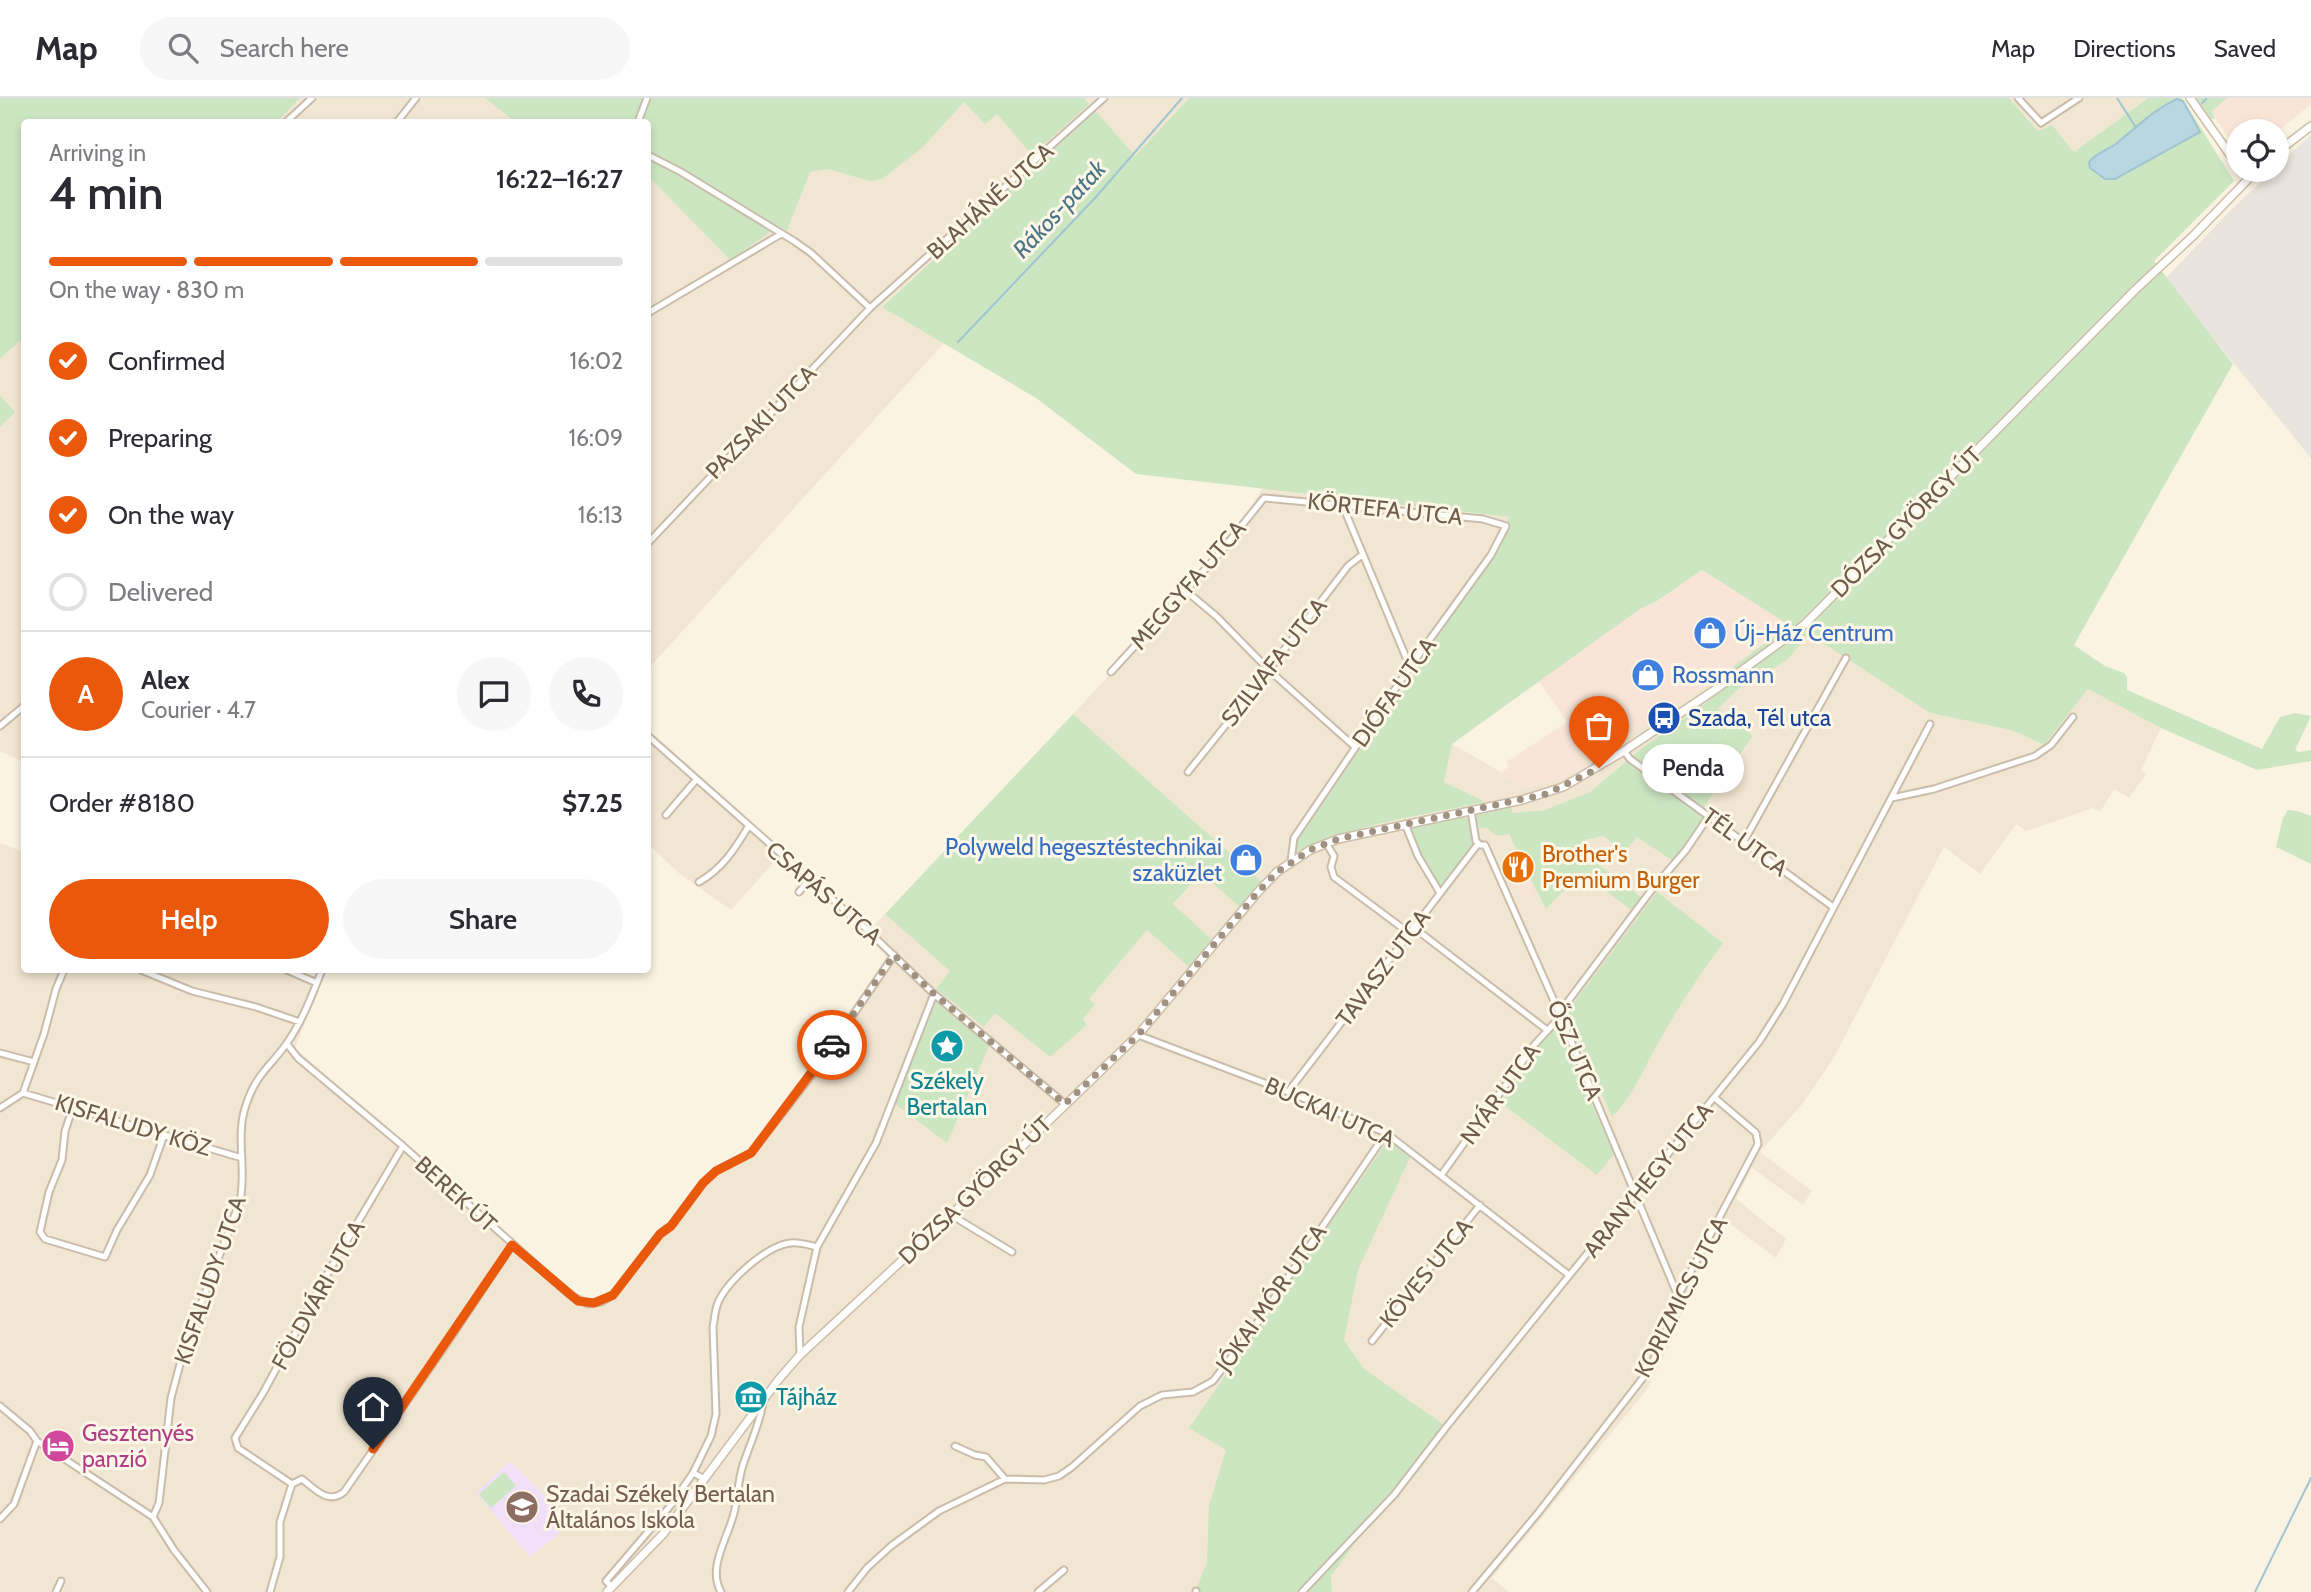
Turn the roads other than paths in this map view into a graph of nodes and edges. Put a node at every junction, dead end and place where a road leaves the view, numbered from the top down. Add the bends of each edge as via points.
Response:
1 (312, 98) edge
2 (416, 98) edge
3 (647, 98) edge
4 (1104, 98) edge
5 (2018, 98) edge
6 (2079, 98) edge
7 (2190, 98) edge
8 (289, 119) edge
9 (399, 119) edge
10 (639, 119) edge
11 (2311, 126) edge
12 (2289, 143) edge
13 (2226, 148) edge
14 (651, 157) edge
15 (2244, 182) edge
16 (781, 234) junction
17 (873, 305) junction
18 (651, 311) edge
19 (1264, 498) joint
20 (1342, 504) junction
21 (1506, 526) joint
22 (651, 540) edge
23 (1362, 555) junction
24 (1186, 591) junction
25 (1846, 658) dead end
26 (1410, 667) junction
27 (1269, 670) junction
28 (1111, 672) dead end
29 (21, 708) edge
30 (2073, 717) dead end
31 (1930, 724) dead end
32 (0, 726) edge
33 (651, 739) edge
34 (1355, 747) junction
35 (1624, 751) junction
36 (1188, 772) dead end
37 (696, 780) junction
38 (1892, 798) junction
39 (1471, 811) junction
40 (666, 815) dead end
41 (1709, 816) junction
42 (1405, 824) junction
43 (748, 827) junction
44 (1744, 841) junction
45 (1326, 843) junction
46 (1478, 844) junction
47 (1291, 861) junction
48 (809, 880) junction
49 (699, 882) dead end
50 (799, 892) dead end
51 (1440, 893) junction
52 (1833, 907) junction
53 (1413, 927) junction
54 (1409, 933) junction
55 (894, 955) junction
56 (63, 973) edge
57 (148, 973) edge
58 (294, 973) edge
59 (321, 973) edge
60 (317, 983) junction
61 (934, 994) junction
62 (1560, 1013) junction
63 (300, 1022) junction
64 (1547, 1030) junction
65 (1138, 1035) junction
66 (287, 1044) junction
67 (0, 1053) edge
68 (34, 1062) junction
69 (1288, 1092) junction
70 (23, 1093) junction
71 (1715, 1098) junction
72 (1065, 1104) junction
73 (73, 1107) junction
74 (0, 1108) edge
75 (1386, 1132) junction
76 (164, 1135) junction
77 (403, 1146) junction
78 (242, 1158) junction
79 (1442, 1174) junction
80 (1636, 1195) junction
81 (1480, 1205) junction
82 (951, 1215) junction
83 (512, 1245) junction
84 (817, 1247) junction
85 (1012, 1252) dead end
86 (1569, 1275) junction
87 (1678, 1296) junction
88 (1372, 1341) dead end
89 (800, 1355) junction
90 (763, 1402) junction
91 (0, 1406) edge
92 (37, 1441) junction
93 (955, 1446) dead end
94 (693, 1473) junction
95 (705, 1479) junction
96 (1004, 1479) junction
97 (292, 1484) junction
98 (153, 1517) junction
99 (0, 1519) edge
100 (1064, 1570) dead end
101 (61, 1581) dead end
102 (610, 1589) edge
103 (56, 1592) edge
104 (207, 1592) edge
105 (270, 1592) edge
106 (721, 1592) edge
107 (848, 1592) edge
108 (1038, 1592) edge
109 (1302, 1592) edge
110 (1472, 1592) edge

1 - 8 street
2 - 9 street
3 - 10 street
4 - 17 street, BLAHÁNÉ UTCA
5 - 6 street via 2041,123
7 - 13 main road
11 - 12 main road
14 - 16 street
15 - 35 main road, DÓZSA GYÖRGY ÚT via 1804,625
16 - 17 street
16 - 18 street
17 - 22 street, PAZSAKI UTCA
19 - 20 street, KÖRTEFA UTCA
19 - 24 street, MEGGYFA UTCA
20 - 21 street, KÖRTEFA UTCA via 1483,519
20 - 23 street
21 - 26 street, DIÓFA UTCA via 1491,555
23 - 26 street
23 - 27 street, SZILVAFA UTCA via 1348,566
24 - 27 street
24 - 28 street, MEGGYFA UTCA
25 - 44 street
26 - 34 street, DIÓFA UTCA
27 - 34 street
27 - 36 street, SZILVAFA UTCA
29 - 32 street
30 - 38 street via 2051,745 2035,756
31 - 38 street, ARANYHEGY UTCA
33 - 37 street, CSAPÁS UTCA
34 - 47 street, DIÓFA UTCA via 1294,838
35 - 39 main road, DÓZSA GYÖRGY ÚT via 1546,794
35 - 41 street, TÉL UTCA
37 - 40 street
37 - 43 street, CSAPÁS UTCA
38 - 52 street, ARANYHEGY UTCA
39 - 42 main road, DÓZSA GYÖRGY ÚT
39 - 46 street, ŐSZ UTCA
41 - 44 street, TÉL UTCA
41 - 62 street, NYÁR UTCA
42 - 45 main road, DÓZSA GYÖRGY ÚT
42 - 51 street
43 - 48 street, CSAPÁS UTCA
43 - 49 street via 726,861
44 - 52 street, TÉL UTCA
45 - 47 main road, DÓZSA GYÖRGY ÚT
45 - 54 street via 1334,856 1334,877
46 - 51 street, TAVASZ UTCA
46 - 62 street, ŐSZ UTCA via 1485,845
47 - 65 main road, DÓZSA GYÖRGY ÚT via 1258,892
48 - 50 street
48 - 55 street, CSAPÁS UTCA
51 - 53 street, TAVASZ UTCA
52 - 71 street, ARANYHEGY UTCA via 1765,1034
53 - 54 street, TAVASZ UTCA
53 - 64 street
54 - 69 street, TAVASZ UTCA
55 - 61 street, CSAPÁS UTCA
55 - 83 street, BEREK ÚT via 812,1075 751,1153 703,1183 613,1295 594,1303 578,1301
56 - 68 street
57 - 63 street via 192,991
58 - 60 street
59 - 60 street, KISFALUDY UTCA
60 - 63 street, KISFALUDY UTCA
61 - 72 street, CSAPÁS UTCA
61 - 84 street via 876,1143
62 - 64 street, NYÁR UTCA
62 - 80 street, ŐSZ UTCA
63 - 66 street, KISFALUDY UTCA
64 - 79 street, NYÁR UTCA
65 - 69 street, BUCKAI UTCA
65 - 72 main road, DÓZSA GYÖRGY ÚT
66 - 77 street, BEREK ÚT
66 - 78 street, KISFALUDY UTCA via 256,1080 245,1105
67 - 68 street
68 - 70 street
69 - 75 street, BUCKAI UTCA
70 - 73 street, KISFALUDY KÖZ
70 - 74 street
71 - 80 street, ARANYHEGY UTCA
71 - 87 street, KORIZMICS UTCA via 1756,1133 1758,1144
72 - 82 main road, DÓZSA GYÖRGY ÚT
73 - 76 street, KISFALUDY KÖZ
73 - 76 street via 40,1232 45,1239 105,1257 150,1175
75 - 79 street, BUCKAI UTCA
75 - 96 street, JÓKAI MÓR UTCA via 1213,1381 1193,1392 1156,1397 1140,1405 1059,1476
76 - 78 street, KISFALUDY KÖZ
77 - 83 street, BEREK ÚT
77 - 97 street, FÖLDVÁRI UTCA via 235,1438 236,1444
78 - 98 street, KISFALUDY UTCA via 240,1201 184,1349 171,1398 159,1503
79 - 81 street, BUCKAI UTCA
80 - 86 street, ARANYHEGY UTCA
80 - 87 street, ŐSZ UTCA
81 - 86 street, BUCKAI UTCA
81 - 88 street, KÖVES UTCA
82 - 85 street
82 - 89 main road, DÓZSA GYÖRGY ÚT
83 - 97 street via 344,1492 330,1498 302,1479
84 - 89 street via 799,1327
84 - 94 street via 784,1244 741,1272 721,1296 713,1327 716,1414
86 - 109 street, ARANYHEGY UTCA via 1394,1495
87 - 110 street, KORIZMICS UTCA via 1649,1370
89 - 90 main road, DÓZSA GYÖRGY ÚT
90 - 95 main road, DÓZSA GYÖRGY ÚT
90 - 106 street via 718,1558 716,1580
91 - 92 street
92 - 98 street
92 - 99 street via 14,1504
93 - 96 street via 986,1457
94 - 95 street
94 - 102 street, DÓZSA GYÖRGY ÚT via 606,1581
95 - 102 main road, DÓZSA GYÖRGY ÚT via 664,1533
96 - 107 street, JÓKAI MÓR UTCA via 928,1518 891,1546
97 - 105 street via 281,1517 280,1557
98 - 104 street
100 - 108 street
101 - 103 street

